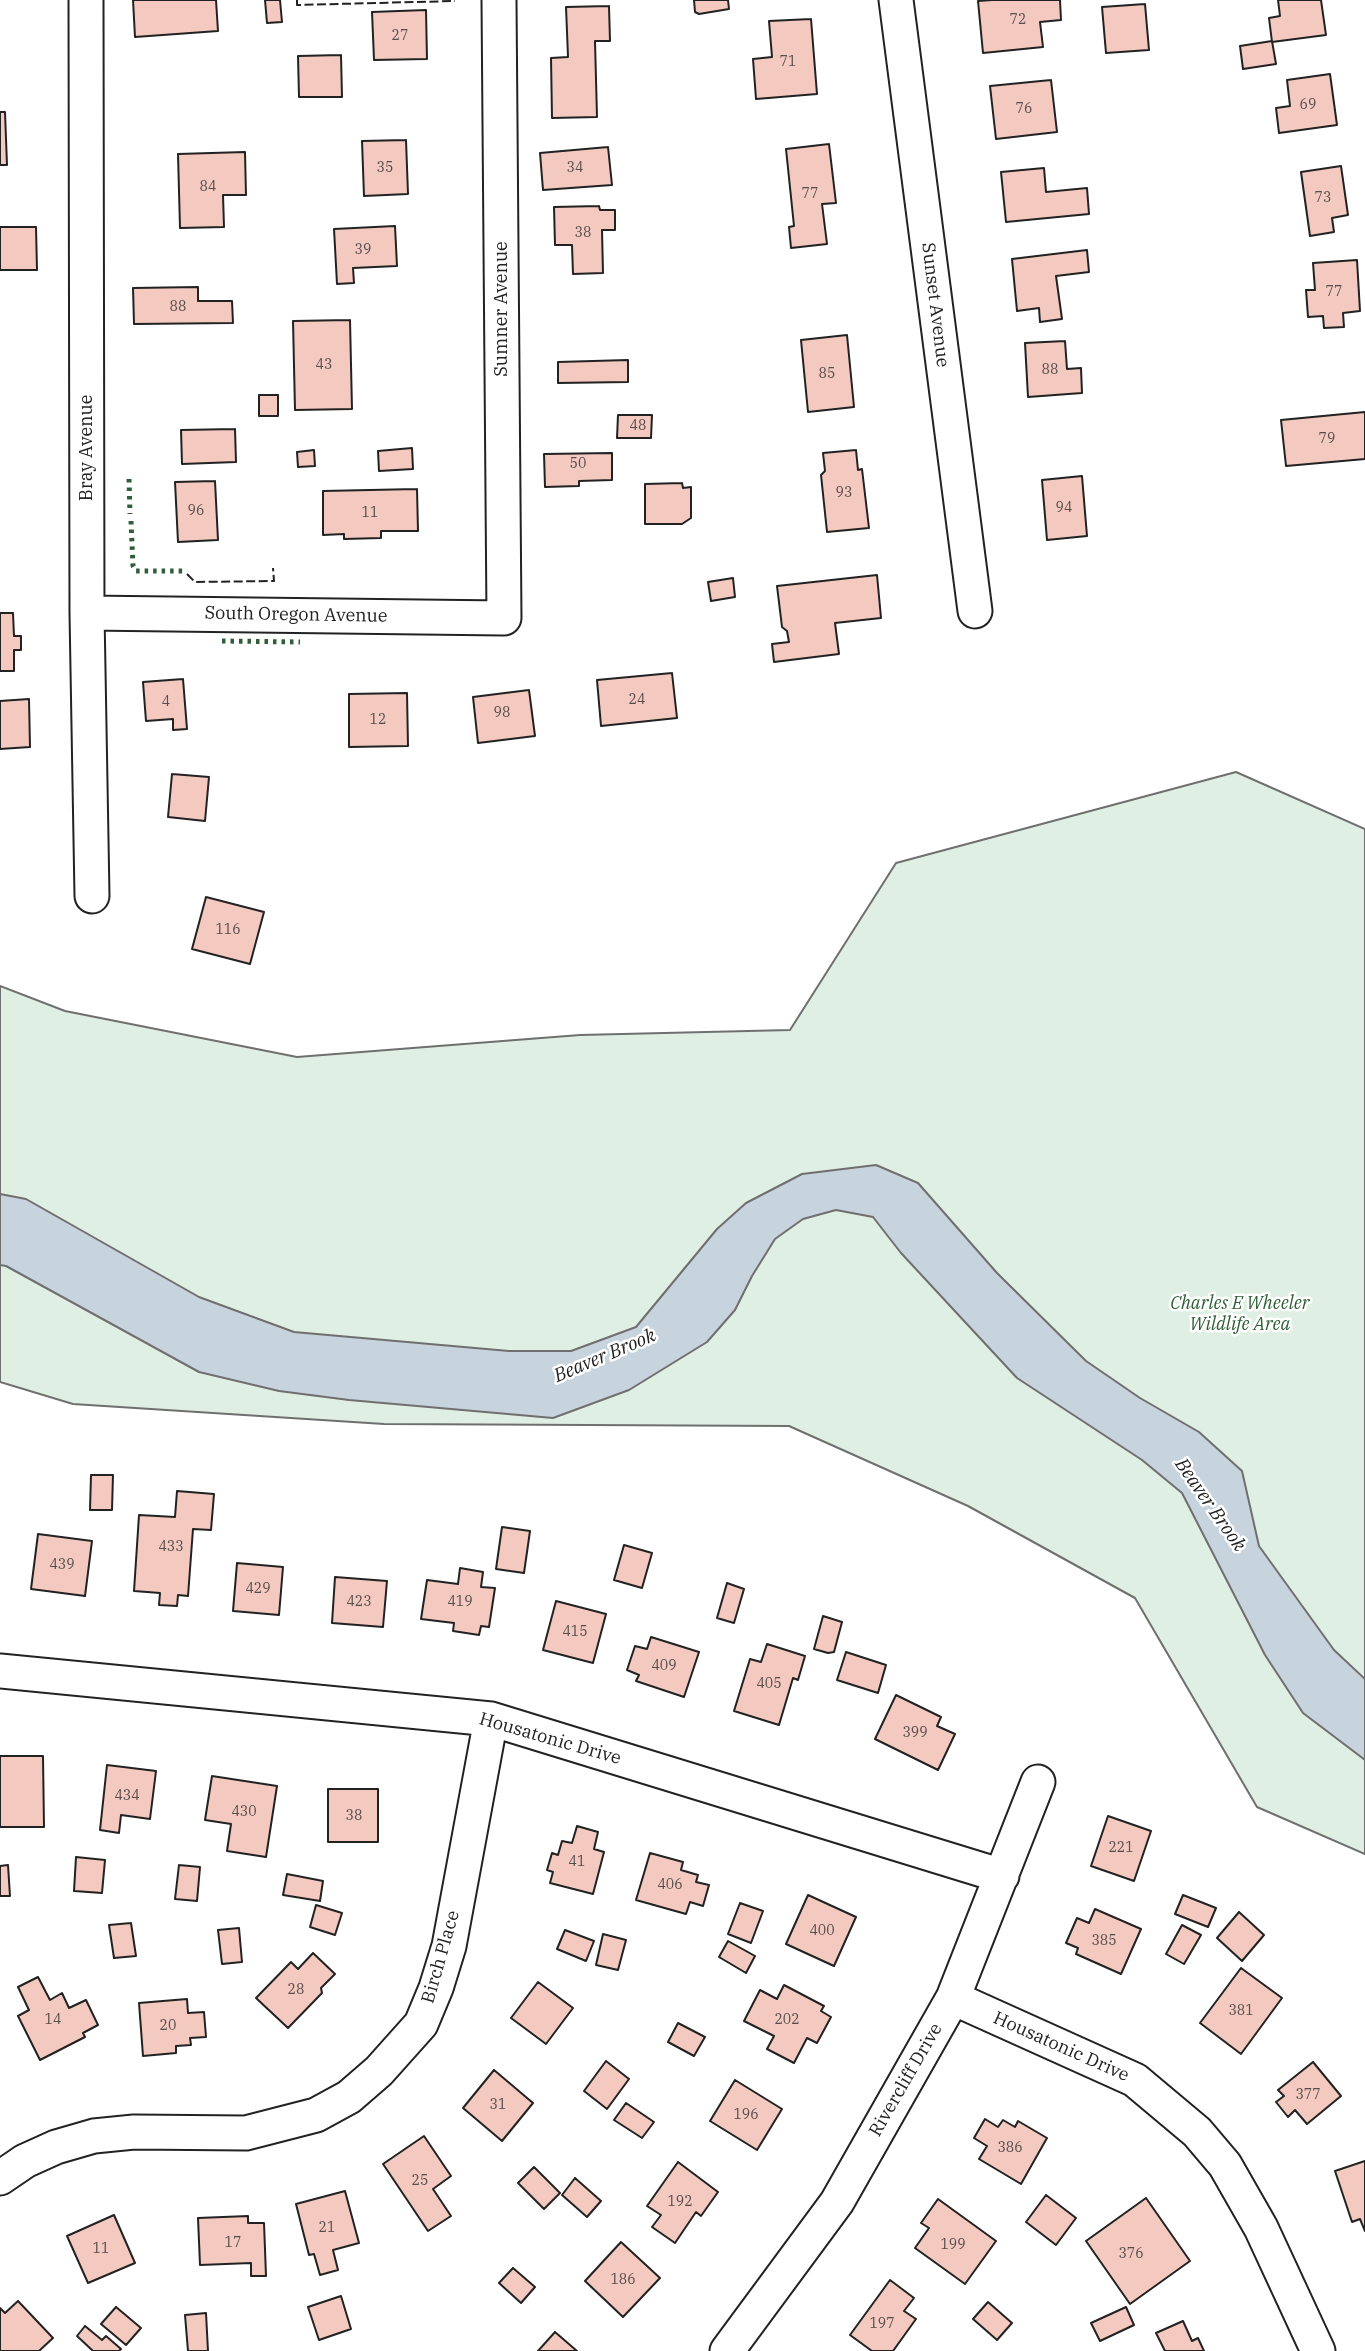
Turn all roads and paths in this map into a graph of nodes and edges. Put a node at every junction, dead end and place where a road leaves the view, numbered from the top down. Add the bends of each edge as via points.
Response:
1 (86, 0) edge
2 (499, 0) edge
3 (896, 0) edge
4 (975, 611) dead end
5 (87, 613) junction
6 (504, 618) joint
7 (92, 897) dead end
8 (0, 1671) edge
9 (491, 1719) junction
10 (1038, 1782) dead end
11 (1002, 1876) junction
12 (953, 1998) junction
13 (0, 2178) edge
14 (727, 2351) edge
15 (1318, 2351) edge

1 - 5 street, Bray Avenue
2 - 6 street, Sumner Avenue
3 - 4 street, Sunset Avenue
5 - 6 street, South Oregon Avenue
5 - 7 street, Bray Avenue
8 - 9 street, Housatonic Drive
9 - 11 street, Housatonic Drive
9 - 13 street, Birch Place via 449,1946 436,1989 421,2024 379,2071 349,2097 316,2115 246,2133 134,2132 94,2137 56,2147
10 - 11 street, Rivercliff Drive
11 - 12 street, Rivercliff Drive
12 - 14 street, Rivercliff Drive via 836,2202
12 - 15 street, Housatonic Drive via 1135,2080 1197,2132 1225,2165 1261,2228

